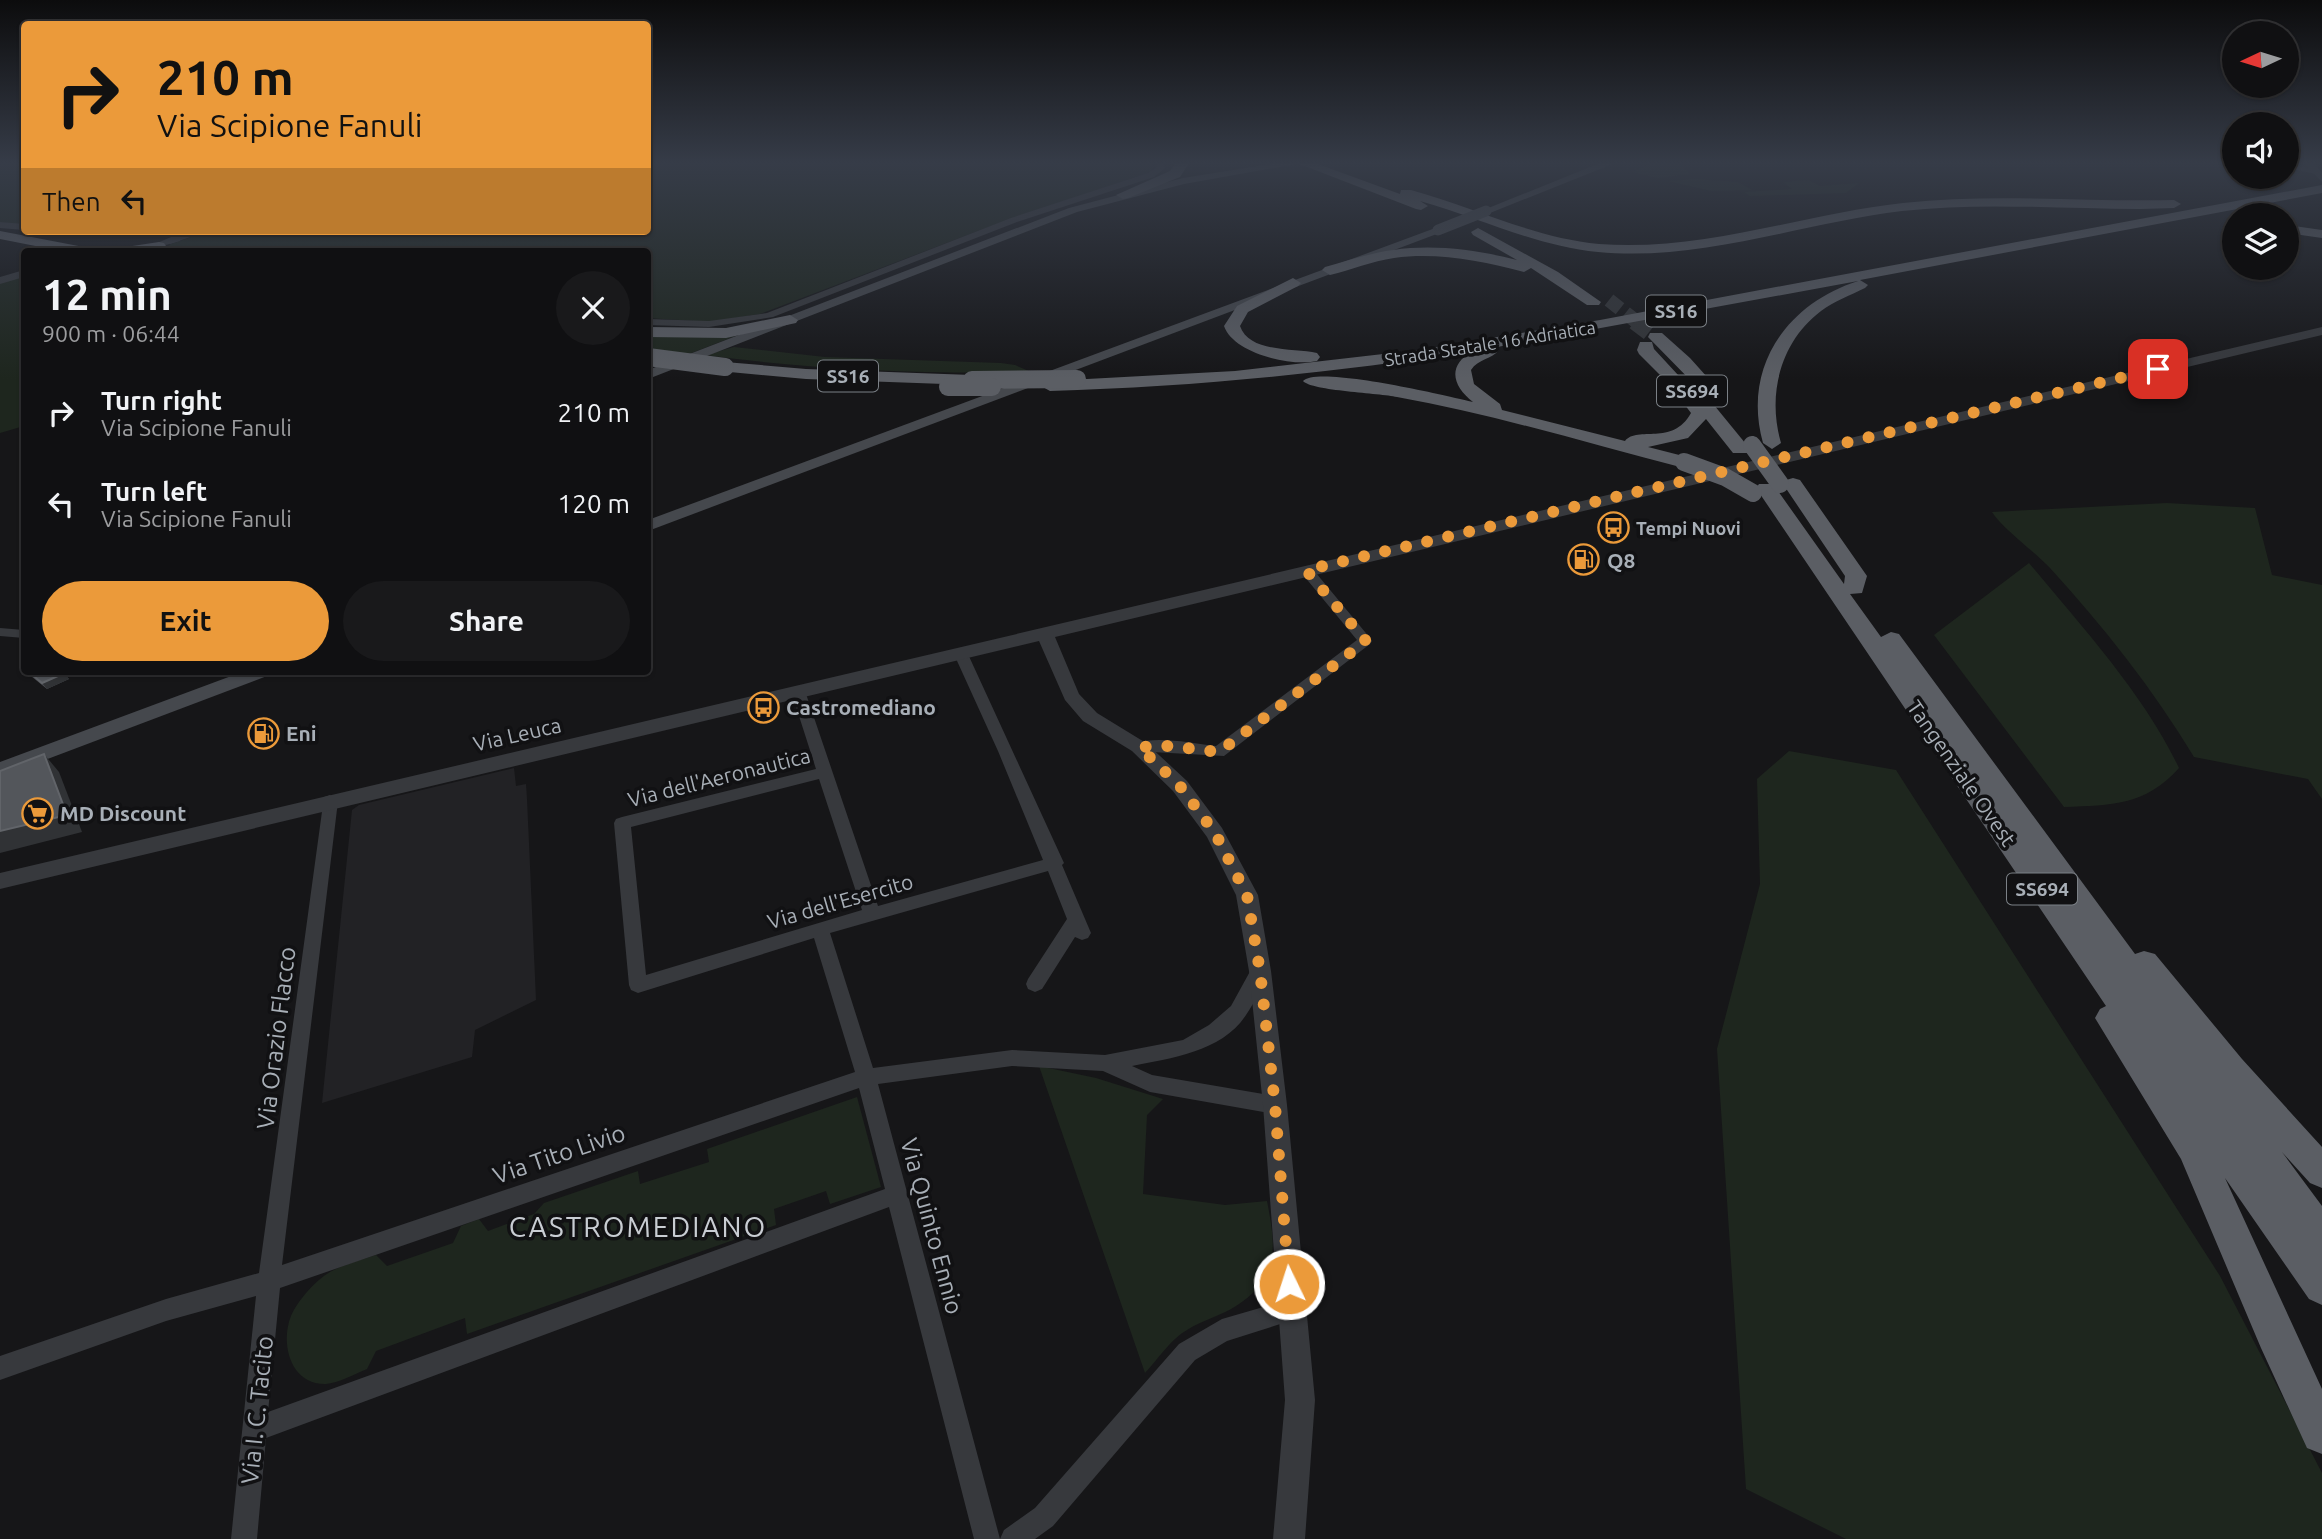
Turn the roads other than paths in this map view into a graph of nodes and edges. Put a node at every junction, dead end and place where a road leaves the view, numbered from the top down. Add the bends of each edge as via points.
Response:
1 (0, 235) edge
2 (178, 235) edge
3 (193, 235) edge
4 (976, 235) edge
5 (1004, 235) edge
6 (1425, 235) edge
7 (1484, 235) edge
8 (1499, 235) edge
9 (1531, 235) edge
10 (1745, 235) edge
11 (2043, 235) edge
12 (2079, 235) edge
13 (0, 244) edge
14 (161, 247) edge
15 (50, 248) edge
16 (21, 249) edge
17 (2002, 249) junction
18 (1330, 270) junction
19 (21, 275) edge
20 (0, 281) edge
21 (1293, 283) junction
22 (1609, 300) tunnel mouth
23 (1647, 317) junction
24 (790, 320) junction
25 (651, 321) edge
26 (1587, 321) junction
27 (2322, 331) edge
28 (651, 332) edge
29 (1647, 340) joint
30 (651, 358) edge
31 (651, 365) edge
32 (720, 370) junction
33 (651, 374) edge
34 (972, 380) joint
35 (1078, 382) junction
36 (1773, 488) junction
37 (651, 525) edge
38 (1367, 556) joint
39 (1306, 570) junction
40 (1853, 601) junction
41 (0, 632) edge
42 (1044, 632) junction
43 (21, 635) edge
44 (960, 652) junction
45 (249, 675) edge
46 (798, 691) junction
47 (1139, 747) junction
48 (0, 770) edge
49 (825, 772) junction
50 (330, 801) junction
51 (2016, 814) junction
52 (1055, 863) junction
53 (0, 881) edge
54 (873, 914) junction
55 (2065, 923) junction
56 (820, 929) junction
57 (1260, 971) junction
58 (1035, 984) dead end
59 (638, 985) joint
60 (1105, 1063) junction
61 (866, 1077) junction
62 (1275, 1105) junction
63 (2322, 1172) edge
64 (897, 1194) junction
65 (2322, 1236) edge
66 (269, 1281) junction
67 (2322, 1286) edge
68 (1291, 1310) junction
69 (0, 1368) edge
70 (256, 1429) junction
71 (2322, 1433) edge
72 (244, 1539) edge
73 (986, 1539) edge
74 (1013, 1539) edge
75 (1289, 1539) edge

1 - 15 highway
2 - 14 street
3 - 14 street
4 - 25 street via 748,321 696,326
5 - 24 main road
6 - 18 main road, bridge
7 - 18 highway via 1593,302 1531,269 1461,254 1405,253
8 - 22 highway via 1528,248
9 - 10 highway via 1586,247 1635,250
11 - 26 highway, Strada Statale 16 Adriatica / SS16
12 - 17 highway, Strada Statale 16 Adriatica / SS16
13 - 15 highway
13 - 16 highway
17 - 23 highway, Strada Statale 16 Adriatica / SS16
17 - 36 highway via 1875,279 1831,298 1806,316 1770,371 1767,409
18 - 21 main road
19 - 20 street
21 - 26 highway via 1238,312 1233,326 1242,341 1282,356 1323,356
21 - 37 main road
23 - 29 highway via 1481,353 1465,363 1461,377 1475,397 1508,413 1614,439 1669,439 1691,428 1700,413 1645,350
23 - 35 highway, Strada Statale 16 Adriatica / SS16 via 1320,369 1228,378
24 - 28 highway via 726,333
24 - 33 main road
26 - 35 highway, Strada Statale 16 Adriatica / SS16 via 1285,366
27 - 38 street
29 - 36 highway, Tangenziale Ovest / SS694 via 1746,447
30 - 32 highway, Strada Statale 16 Adriatica / SS16, bridge
31 - 32 highway, Strada Statale 16 Adriatica / SS16
32 - 34 highway, Strada Statale 16 Adriatica / SS16
32 - 35 highway, Strada Statale 16 Adriatica / SS16, bridge via 793,380 948,387
34 - 35 highway, Strada Statale 16 Adriatica / SS16, bridge
35 - 36 highway, bridge via 1100,389 1291,380 1349,384 1453,402
36 - 40 highway, Tangenziale Ovest / SS694
38 - 39 street
39 - 42 street
39 - 47 street via 1366,641 1219,752
40 - 51 highway, Tangenziale Ovest / SS694
40 - 55 highway, Tangenziale Ovest / SS694
41 - 43 street
42 - 44 street, Via Leuca
42 - 47 street via 1071,696 1090,717
44 - 46 street, Via Leuca
44 - 52 street
45 - 48 main road
46 - 49 street
46 - 50 street, Via Leuca
47 - 57 street via 1180,786 1215,833 1247,895
49 - 54 street
49 - 59 street, Via dell'Aeronautica via 622,823
50 - 53 street, Via Leuca
50 - 66 street, Via Orazio Flacco
51 - 63 highway via 2070,870 2230,1069
51 - 65 highway, Tangenziale Ovest / SS694
52 - 54 street, Via dell'Esercito
52 - 58 street via 1079,927
54 - 56 street, Via dell'Esercito
55 - 67 highway, Tangenziale Ovest / SS694
55 - 71 highway via 2076,963 2195,1150
56 - 59 street, Via dell'Esercito
56 - 61 street, Via Quinto Ennio
57 - 60 street via 1238,1012 1216,1031 1187,1047
57 - 62 street
60 - 61 street, Via Tito Livio via 1012,1058
60 - 62 street via 1150,1083
61 - 64 street, Via Quinto Ennio
61 - 66 street, Via Tito Livio
62 - 68 street
64 - 70 street
64 - 73 street, Via Quinto Ennio
66 - 69 street, Via Tito Livio via 166,1310
66 - 70 street, Via I. C. Tacito
68 - 74 street via 1222,1331 1187,1352 1044,1517
68 - 75 street via 1300,1400
70 - 72 street, Via I. C. Tacito

